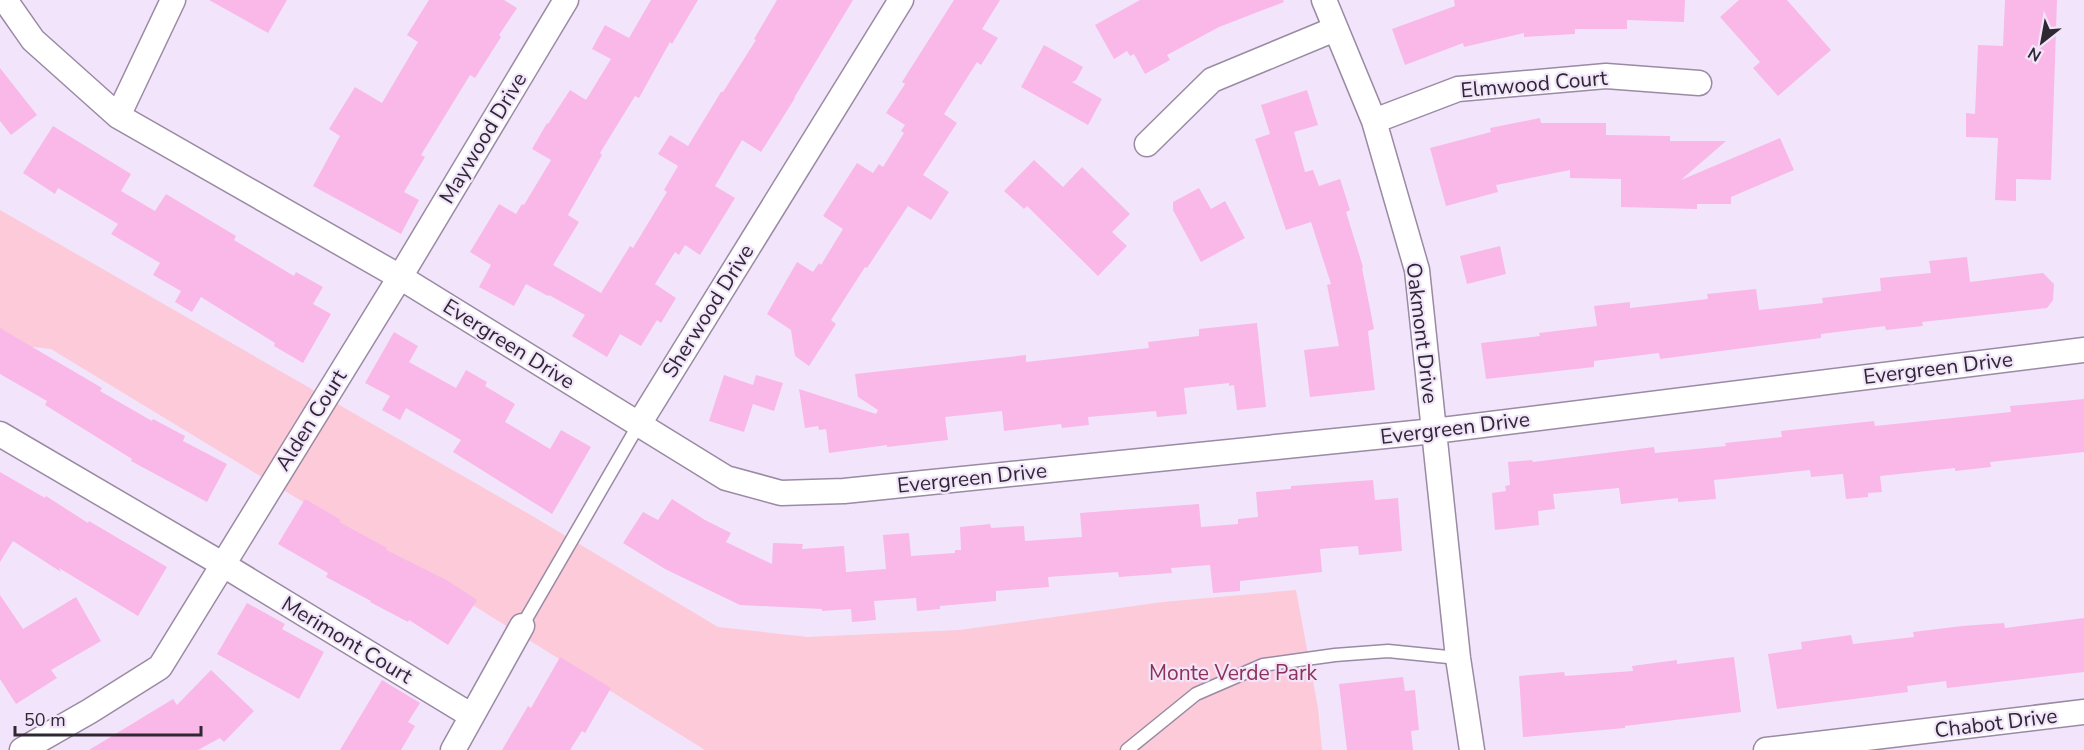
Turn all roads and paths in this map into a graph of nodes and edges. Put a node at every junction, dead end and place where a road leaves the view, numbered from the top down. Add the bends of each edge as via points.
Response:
1 (5, 0) edge
2 (173, 0) edge
3 (566, 0) edge
4 (901, 0) edge
5 (1324, 0) edge
6 (1335, 29) junction
7 (1699, 83) dead end
8 (118, 116) junction
9 (1374, 121) junction
10 (1147, 144) dead end
11 (400, 277) junction
12 (2084, 350) edge
13 (639, 424) junction
14 (1434, 431) junction
15 (0, 434) edge
16 (222, 564) junction
17 (522, 626) joint
18 (1458, 658) junction
19 (2084, 712) edge
20 (472, 716) junction
21 (22, 750) edge
22 (453, 750) edge
23 (1127, 750) edge
24 (1472, 750) edge
25 (1766, 750) edge

1 - 8 street, Evergreen Drive via 33,40
2 - 8 street
3 - 11 street, Maywood Drive
4 - 13 street, Sherwood Drive
5 - 6 street, Oakmont Drive
6 - 9 street, Oakmont Drive
6 - 10 street via 1212,80
7 - 9 street, Elmwood Court via 1606,76 1458,88
8 - 11 street, Evergreen Drive
9 - 14 street, Oakmont Drive via 1417,270
11 - 13 street, Evergreen Drive
11 - 16 street, Alden Court
12 - 14 street, Evergreen Drive
13 - 14 street, Evergreen Drive via 726,478 781,493 844,491
13 - 17 lane, Sherwood Drive
14 - 18 street, Oakmont Drive
15 - 16 street
16 - 20 street, Merimont Court
16 - 21 street, Alden Court via 160,667
17 - 20 street
18 - 23 lane via 1388,651 1263,665 1196,694
18 - 24 street, Oakmont Drive
19 - 25 street, Chabot Drive
20 - 22 street

